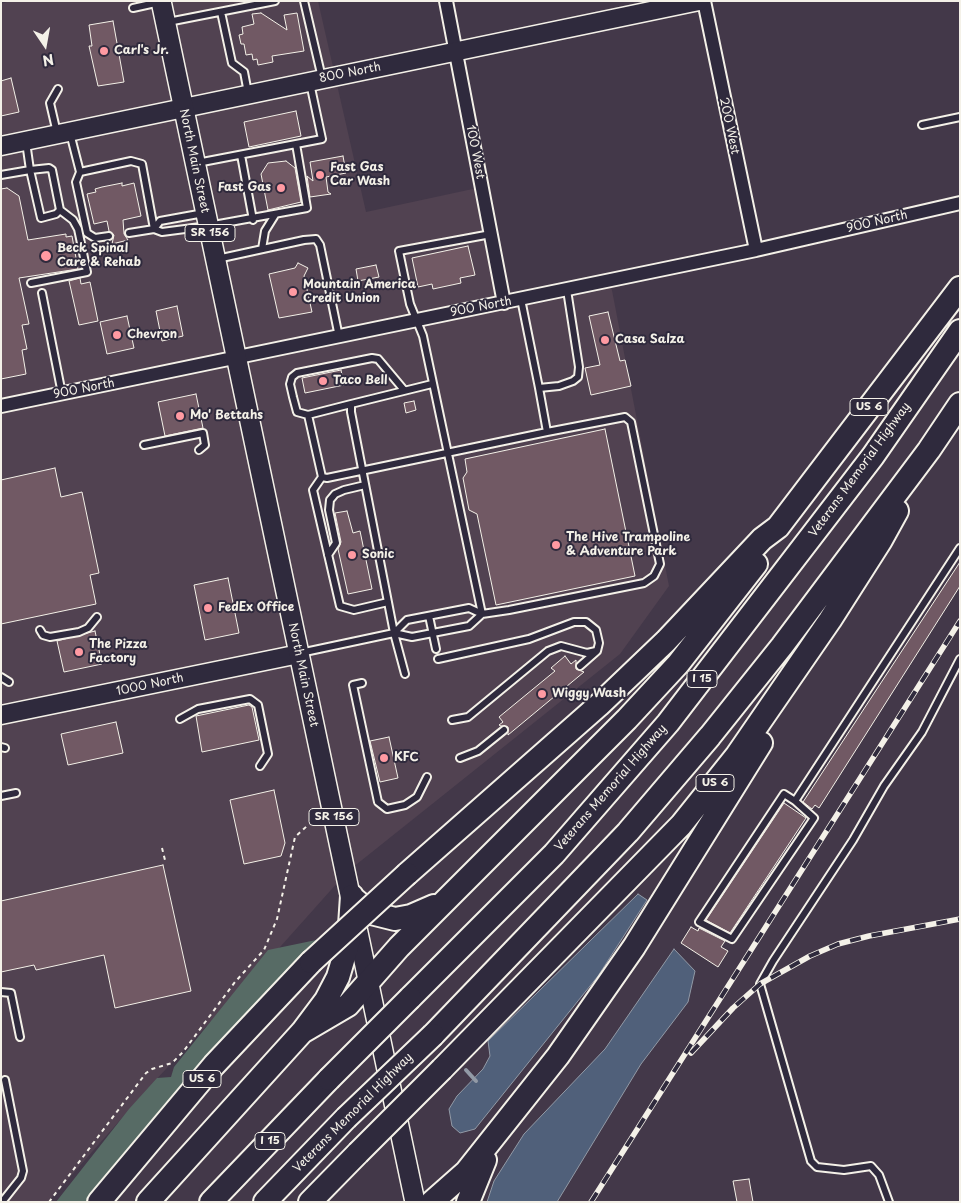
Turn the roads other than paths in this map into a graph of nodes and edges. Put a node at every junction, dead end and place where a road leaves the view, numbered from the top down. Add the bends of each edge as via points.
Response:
1 (275, 1) edge
2 (304, 1) edge
3 (446, 1) edge
4 (698, 1) edge
5 (704, 1) edge
6 (161, 2) edge
7 (133, 8) dead end
8 (221, 12) junction
9 (166, 22) junction
10 (457, 52) junction
11 (316, 80) junction
12 (58, 89) dead end
13 (249, 94) junction
14 (183, 107) junction
15 (960, 118) edge
16 (922, 125) dead end
17 (63, 133) junction
18 (26, 141) junction
19 (296, 144) junction
20 (1, 146) edge
21 (241, 155) junction
22 (195, 163) junction
23 (30, 170) junction
24 (80, 172) junction
25 (1, 175) edge
26 (960, 203) edge
27 (60, 210) junction
28 (275, 215) junction
29 (207, 219) junction
30 (252, 220) junction
31 (154, 229) junction
32 (129, 233) dead end
33 (491, 234) junction
34 (109, 236) dead end
35 (262, 248) junction
36 (756, 250) junction
37 (215, 259) junction
38 (31, 283) dead end
39 (960, 288) edge
40 (567, 290) junction
41 (42, 293) dead end
42 (521, 299) junction
43 (504, 303) junction
44 (418, 320) junction
45 (960, 331) edge
46 (339, 337) junction
47 (236, 359) junction
48 (432, 384) junction
49 (539, 388) junction
50 (404, 390) junction
51 (62, 394) junction
52 (351, 404) junction
53 (960, 404) edge
54 (1, 406) edge
55 (308, 415) junction
56 (547, 432) junction
57 (144, 445) dead end
58 (199, 450) dead end
59 (929, 450) junction
60 (448, 452) junction
61 (362, 471) junction
62 (322, 477) junction
63 (365, 485) junction
64 (778, 527) junction
65 (960, 548) edge
66 (328, 556) junction
67 (388, 602) junction
68 (482, 614) junction
69 (429, 616) junction
70 (97, 617) dead end
71 (830, 620) junction
72 (40, 630) dead end
73 (394, 633) junction
74 (433, 633) junction
75 (436, 650) dead end
76 (598, 651) junction
77 (298, 654) junction
78 (960, 659) edge
79 (438, 660) dead end
80 (580, 666) dead end
81 (406, 674) dead end
82 (1, 677) edge
83 (9, 682) dead end
84 (362, 683) dead end
85 (1, 715) edge
86 (180, 719) dead end
87 (452, 720) dead end
88 (504, 730) dead end
89 (460, 758) dead end
90 (260, 766) dead end
91 (426, 777) dead end
92 (16, 793) dead end
93 (1, 796) edge
94 (795, 800) junction
95 (352, 896) junction
96 (448, 898) junction
97 (370, 980) junction
98 (1, 992) edge
99 (302, 1032) junction
100 (20, 1037) dead end
101 (5, 1080) dead end
102 (498, 1132) junction
103 (2, 1202) edge
104 (99, 1202) edge
105 (148, 1202) edge
106 (211, 1202) edge
107 (265, 1202) edge
108 (310, 1202) edge
109 (415, 1202) edge
110 (432, 1202) edge
111 (468, 1202) edge
112 (889, 1202) edge

1 - 8 lane
2 - 11 lane
3 - 10 street, 100 West
4 - 10 street, 800 North
5 - 36 street, 200 West
6 - 7 lane
6 - 9 main road, North Main Street / SR 156
8 - 9 lane
8 - 13 lane via 232,64 244,72
9 - 14 main road, North Main Street / SR 156
10 - 11 street, 800 North
10 - 33 street, 100 West
11 - 13 street, 800 North
11 - 19 lane via 322,139
12 - 17 lane via 50,103
13 - 14 street, 800 North
14 - 17 street, 800 North
14 - 22 main road, North Main Street / SR 156
15 - 16 lane
17 - 18 street, 800 North
17 - 24 lane
18 - 20 street, 800 North
18 - 23 lane
19 - 21 lane
19 - 28 lane via 307,208
21 - 22 lane
21 - 30 lane
22 - 29 main road, North Main Street / SR 156
23 - 25 lane
23 - 27 lane via 46,167 52,170
23 - 27 lane via 41,218
24 - 31 lane via 131,161 142,164
24 - 34 lane via 76,182 87,233 95,238
26 - 36 street, 900 North
27 - 38 lane via 78,228 87,272
28 - 30 lane
28 - 35 lane via 265,231
29 - 30 lane
29 - 31 lane via 162,232
29 - 31 lane via 160,221
29 - 37 main road, North Main Street / SR 156
31 - 32 lane
33 - 43 street, 100 West
33 - 44 lane via 399,251 410,304
35 - 37 lane
35 - 46 lane via 316,239 320,245
36 - 40 street, 900 North
37 - 47 main road, North Main Street / SR 156
39 - 64 highway, US 6
40 - 42 street, 900 North
40 - 49 lane via 578,377 566,384
41 - 51 lane
42 - 43 street, 900 North
42 - 49 lane
43 - 44 street, 900 North
44 - 46 street, 900 North
44 - 48 lane
45 - 106 highway, Veterans Memorial Highway / I 15, bridge via 873,456 668,723 554,854
46 - 47 street, 900 North
47 - 51 street, 900 North
47 - 77 main road, North Main Street / SR 156
48 - 50 lane
48 - 60 lane
49 - 56 lane
50 - 52 lane
50 - 55 lane via 383,364 372,358 297,373 292,376 290,384 293,397 297,412
51 - 54 street, 900 North
52 - 55 lane
52 - 61 lane
53 - 59 highway, Veterans Memorial Highway
55 - 62 lane
56 - 60 lane
56 - 68 lane via 625,417 631,422 660,564 654,576 644,583
57 - 58 lane via 202,433 205,445
59 - 71 highway, US 6 via 881,540
59 - 107 highway, Veterans Memorial Highway, bridge via 782,646 628,832 433,1035
60 - 61 lane
60 - 68 lane
61 - 62 lane
61 - 63 lane
62 - 66 lane via 313,490
63 - 66 lane via 344,490 330,500 336,543
63 - 67 lane
64 - 96 highway via 774,539 751,571 678,664
64 - 104 highway, US 6, bridge via 762,539 666,641 599,705 311,962 214,1065
65 - 94 lane
66 - 67 lane via 340,606 354,610
67 - 73 lane
68 - 69 lane via 469,608
68 - 74 lane via 469,626
69 - 73 lane via 407,620
69 - 74 lane
70 - 72 lane via 88,628 79,632 50,637
71 - 102 highway via 746,771 634,948 558,1056
71 - 108 highway, US 6, bridge via 738,755 681,825
73 - 74 lane via 412,637
73 - 77 lane
73 - 81 lane
74 - 75 lane
76 - 79 lane via 596,630 586,622 574,622 529,639
76 - 80 lane
76 - 87 lane via 588,653 562,646 548,651 468,717
77 - 85 street, 1000 North
77 - 95 main road, North Main Street / SR 156
78 - 112 lane via 922,732 884,786 760,984 811,1161 818,1167 844,1170 871,1166 879,1175
82 - 83 lane
84 - 91 lane via 353,685 378,802 387,808 404,806 417,797
86 - 90 lane via 198,709 250,699 258,704 268,754
88 - 89 lane via 478,751
92 - 93 lane
94 - 94 lane via 784,794 699,922 732,939 814,818
95 - 96 highway via 371,913 395,919 427,910
95 - 97 main road, North Main Street / SR 156
95 - 99 highway via 349,940 338,977 326,1000
96 - 97 highway
97 - 99 highway via 348,1005
97 - 109 main road, North Main Street / SR 156
98 - 100 lane via 11,993
99 - 105 highway
101 - 103 lane via 23,1171
102 - 110 highway via 466,1172
102 - 111 highway

